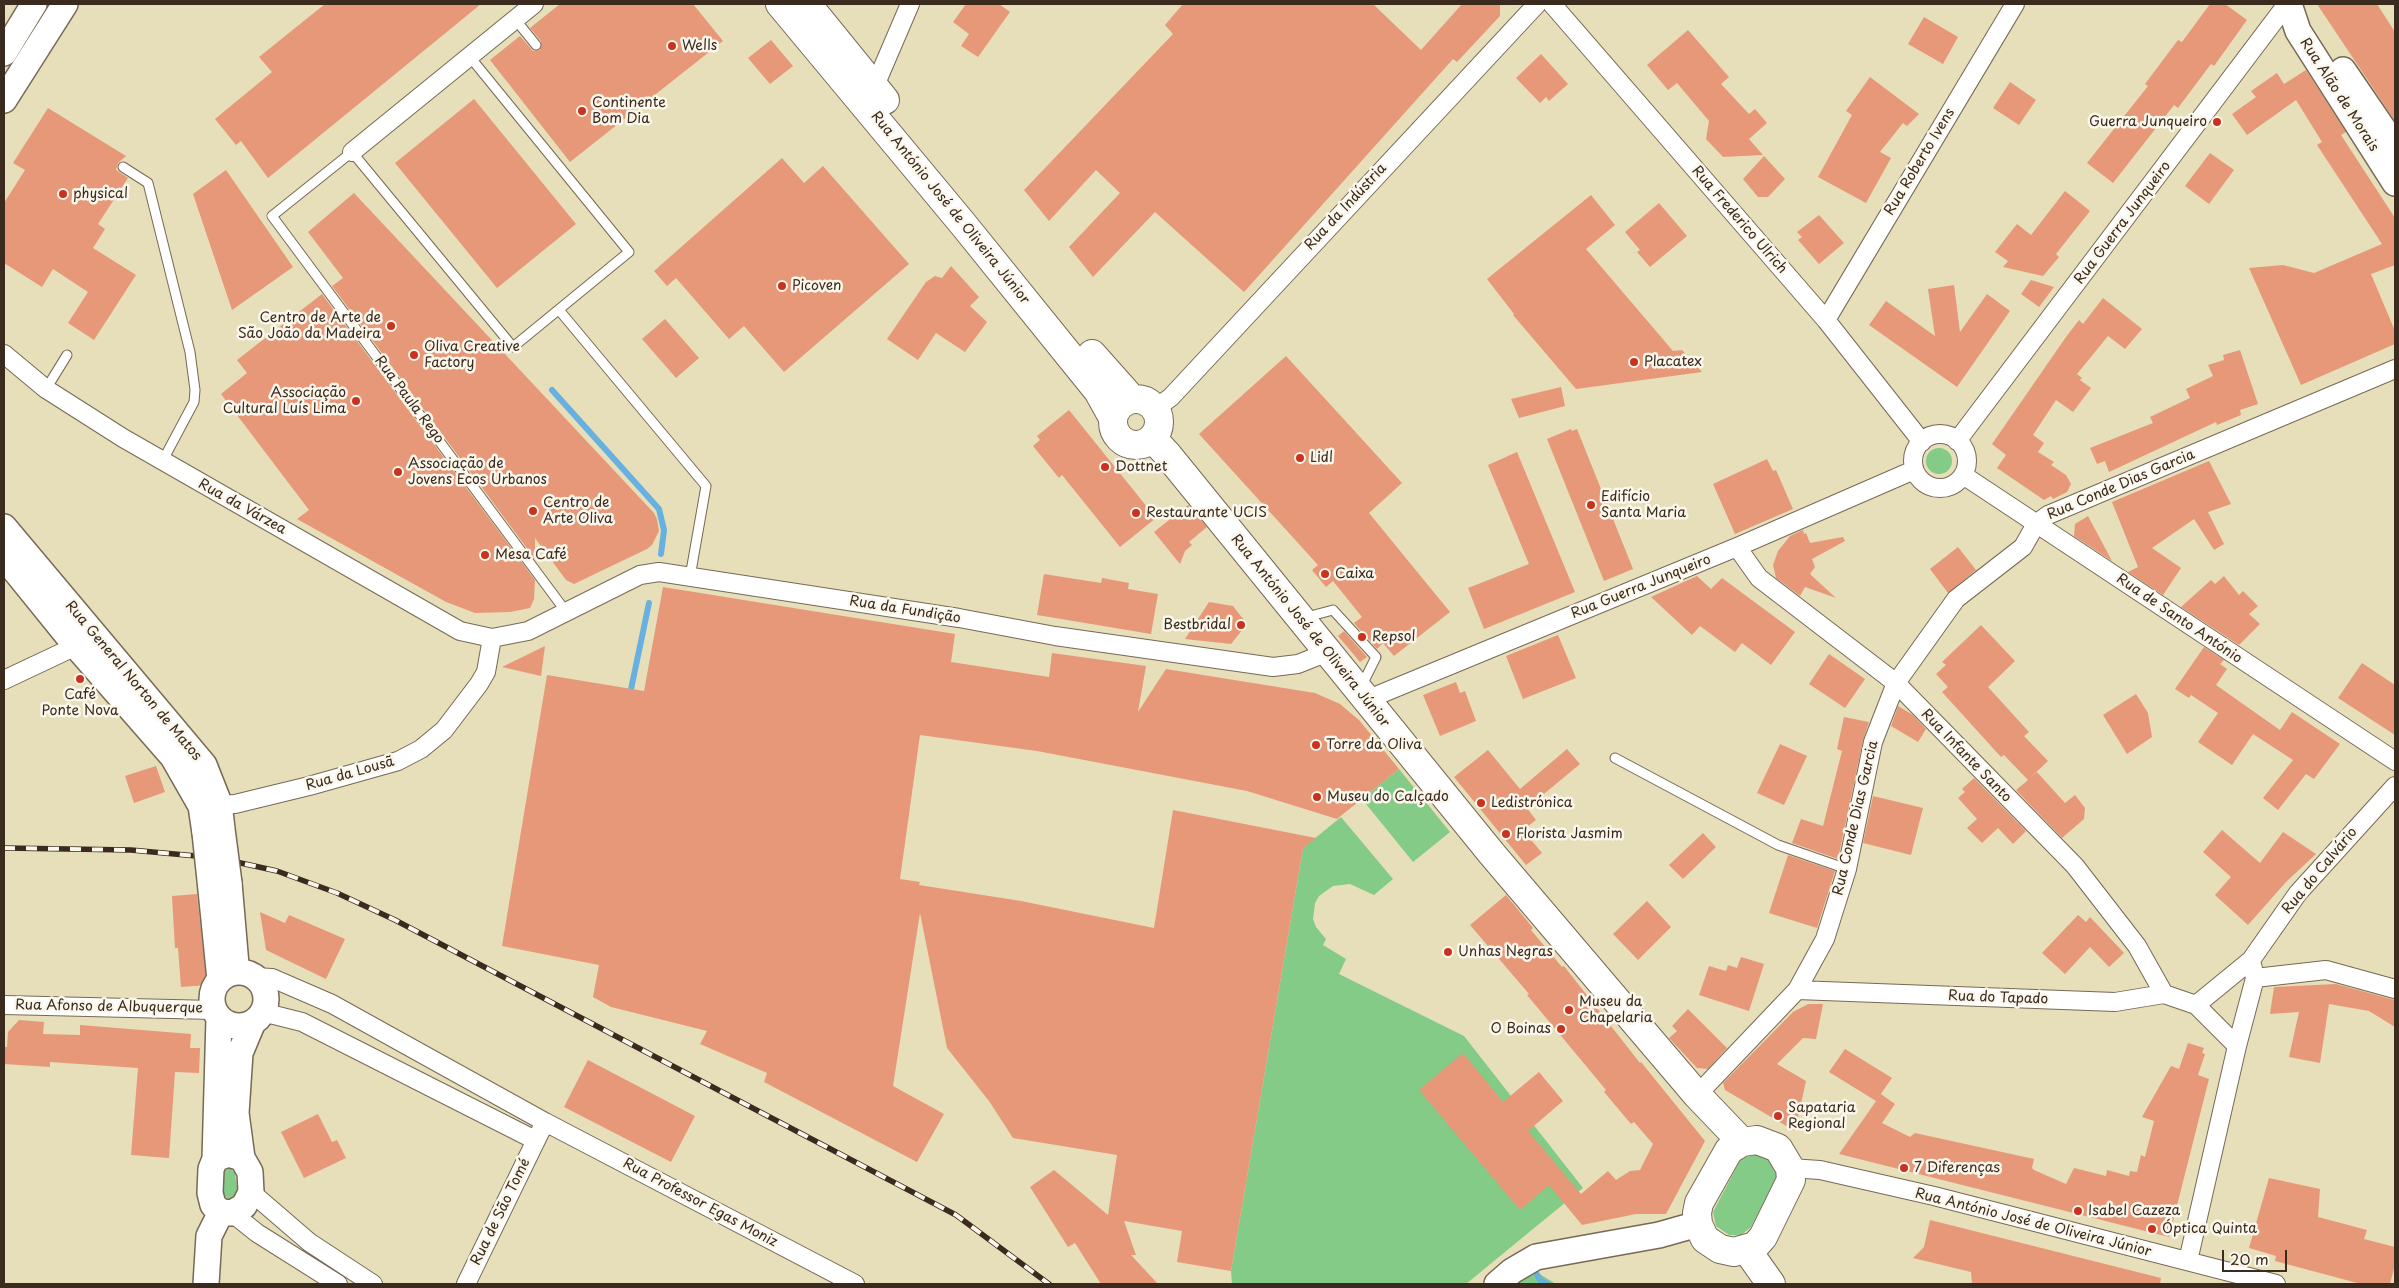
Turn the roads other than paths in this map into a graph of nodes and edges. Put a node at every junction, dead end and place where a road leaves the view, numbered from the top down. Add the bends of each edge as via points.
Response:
1 (34, 4) edge
2 (65, 4) edge
3 (534, 4) edge
4 (780, 4) edge
5 (807, 4) edge
6 (910, 4) edge
7 (1537, 4) edge
8 (1552, 4) edge
9 (2015, 4) edge
10 (2289, 4) edge
11 (515, 19) junction
12 (536, 45) dead end
13 (4, 53) edge
14 (470, 57) junction
15 (870, 97) junction
16 (4, 100) edge
17 (2395, 146) edge
18 (352, 152) junction
19 (123, 167) dead end
20 (2395, 183) edge
21 (559, 310) junction
22 (1826, 320) junction
23 (4, 354) edge
24 (67, 355) dead end
25 (2395, 369) edge
26 (46, 389) junction
27 (1133, 409) junction
28 (1152, 438) junction
29 (1957, 441) junction
30 (1922, 442) junction
31 (162, 462) junction
32 (1914, 470) junction
33 (1963, 475) junction
34 (2036, 524) junction
35 (4, 527) edge
36 (1737, 548) junction
37 (4, 557) edge
38 (690, 577) junction
39 (567, 613) junction
40 (1300, 618) junction
41 (492, 638) junction
42 (83, 639) junction
43 (1328, 652) junction
44 (4, 680) edge
45 (1896, 683) junction
46 (1362, 696) junction
47 (1614, 758) dead end
48 (2395, 761) edge
49 (2395, 786) edge
50 (210, 805) junction
51 (1847, 870) junction
52 (2251, 960) junction
53 (237, 977) junction
54 (2255, 978) junction
55 (2395, 989) edge
56 (1797, 990) junction
57 (2164, 994) junction
58 (4, 1005) edge
59 (2196, 1005) junction
60 (217, 1014) junction
61 (257, 1017) junction
62 (2237, 1046) junction
63 (1697, 1095) junction
64 (545, 1122) junction
65 (536, 1140) junction
66 (1742, 1142) junction
67 (215, 1158) junction
68 (242, 1158) junction
69 (1790, 1168) junction
70 (251, 1192) junction
71 (226, 1213) junction
72 (1698, 1224) junction
73 (1747, 1250) junction
74 (2188, 1262) junction
75 (204, 1284) edge
76 (338, 1284) edge
77 (373, 1284) edge
78 (466, 1284) edge
79 (855, 1284) edge
80 (1497, 1284) edge
81 (1771, 1284) edge
82 (2276, 1284) edge

1 - 13 street
2 - 16 street
3 - 11 street, Rua Paula Rego
4 - 15 main road, Rua António José de Oliveira Júnior
5 - 15 main road, Rua António José de Oliveira Júnior
6 - 15 street
7 - 27 street, Rua da Indústria via 1171,397
8 - 22 street, Rua Frederico Ulrich
9 - 22 street, Rua Roberto Ivens
10 - 17 street, Rua Alão de Morais via 2311,24
10 - 20 street, Rua Alão de Morais via 2298,30
10 - 29 street, Rua Guerra Junqueiro
11 - 12 lane
11 - 14 street, Rua Paula Rego
14 - 18 street, Rua Paula Rego
14 - 21 lane via 629,252
15 - 27 main road, Rua António José de Oliveira Júnior via 1098,391
18 - 21 lane via 513,347
18 - 39 lane, Rua Paula Rego via 272,216
19 - 31 lane via 148,183 190,352 194,402
21 - 38 lane via 706,486
22 - 30 street, Rua Frederico Ulrich
23 - 26 street, Rua da Várzea
24 - 26 lane
25 - 34 street, Rua Conde Dias Garcia via 2048,515
26 - 31 street, Rua da Várzea
27 - 28 main road via 1158,424
27 - 28 main road, Rua António José de Oliveira Júnior via 1115,432 1125,442 1139,444
28 - 40 main road, Rua António José de Oliveira Júnior
29 - 30 street via 1943,434 1928,437
29 - 33 street via 1967,461
30 - 32 street via 1914,455
31 - 41 street, Rua da Várzea via 460,631
32 - 33 street via 1922,482 1936,488 1952,486
32 - 36 street, Rua Guerra Junqueiro
33 - 34 street, Rua de Santo António
34 - 45 street, Rua Conde Dias Garcia via 2023,547 1956,599
34 - 48 street, Rua de Santo António
35 - 42 street, Rua General Norton de Matos
36 - 45 street, Rua Infante Santo via 1759,578
36 - 46 street, Rua Guerra Junqueiro via 1412,679
37 - 42 street, Rua General Norton de Matos
38 - 39 street, Rua da Fundição via 659,572 640,575
38 - 43 street, Rua da Fundição via 1055,636 1274,667 1298,664
39 - 41 street, Rua da Fundição via 528,631
40 - 43 main road, Rua António José de Oliveira Júnior
40 - 46 lane via 1333,610 1376,657
41 - 50 street, Rua da Lousã via 486,672 479,684 444,730 421,748 398,761 318,783 235,804
42 - 44 street
42 - 50 street, Rua General Norton de Matos
43 - 46 main road, Rua António José de Oliveira Júnior
45 - 51 street, Rua Conde Dias Garcia via 1873,742
45 - 57 street, Rua Infante Santo via 2075,866 2137,946
46 - 63 main road, Rua António José de Oliveira Júnior
47 - 51 lane via 1778,845
49 - 52 street, Rua do Calvário via 2298,893
50 - 53 street, Rua General Norton de Matos, bridge via 219,881
51 - 56 street, Rua Conde Dias Garcia via 1825,939
52 - 54 street
52 - 59 street, Rua do Calvário
53 - 60 street via 212,996
53 - 61 street via 264,991 266,1000
53 - 64 street, Rua Professor Egas Moniz via 272,978 332,1004
54 - 55 street via 2326,970
54 - 62 street
56 - 57 street, Rua do Tapado via 2115,1002
56 - 63 street, Rua Conde Dias Garcia
57 - 59 street, Rua do Tapado
58 - 60 street, Rua Afonso de Albuquerque
59 - 62 street
60 - 61 street via 228,1024 236,1026
60 - 67 street
61 - 65 street via 302,1022
61 - 68 street via 240,1053 236,1113
62 - 74 street
63 - 66 main road, Rua António José de Oliveira Júnior
64 - 65 street
64 - 79 street, Rua Professor Egas Moniz
65 - 78 street, Rua de São Tomé
66 - 69 main road via 1757,1140 1778,1148
66 - 72 main road via 1729,1150 1699,1204
67 - 68 street via 228,1154
67 - 71 street via 210,1193 213,1204
68 - 70 street via 250,1172
69 - 73 main road via 1791,1180 1763,1237
69 - 74 street, Rua António José de Oliveira Júnior via 1820,1170 1925,1194
70 - 71 street via 244,1206
70 - 77 street via 308,1242
71 - 75 street via 209,1236
71 - 76 street
72 - 73 main road via 1705,1238 1720,1249
72 - 80 street via 1659,1235 1536,1257
73 - 81 main road
74 - 82 street, Rua António José de Oliveira Júnior

